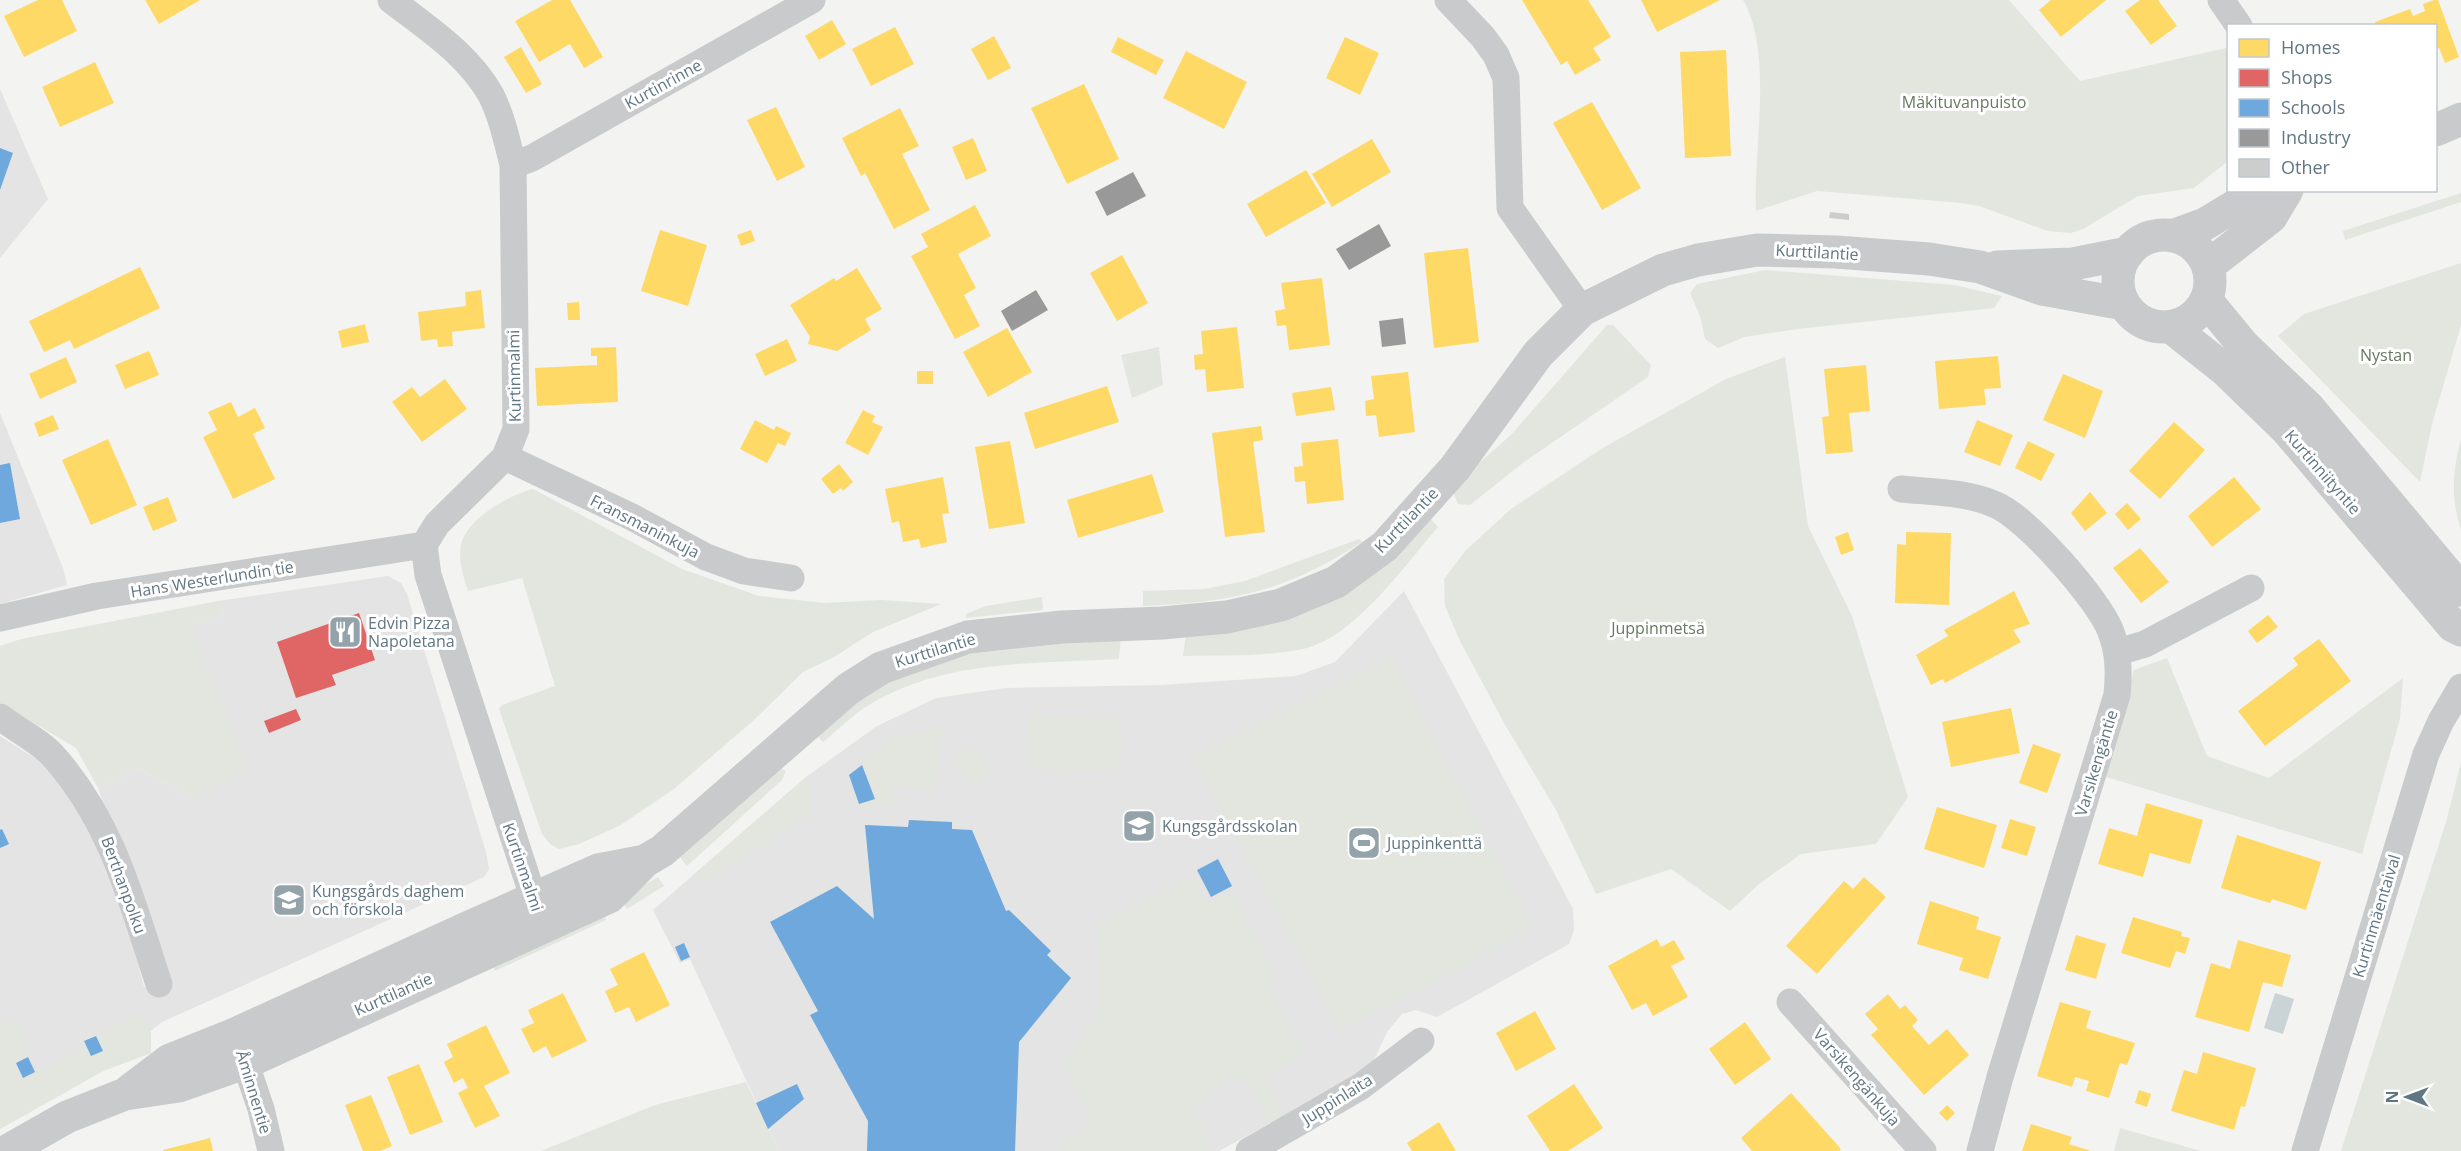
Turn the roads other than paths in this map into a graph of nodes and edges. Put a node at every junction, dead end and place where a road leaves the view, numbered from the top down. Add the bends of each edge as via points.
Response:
1 (391, 0) edge
2 (812, 0) edge
3 (1448, 0) edge
4 (2221, 0) edge
5 (2238, 24) edge
6 (2461, 119) edge
7 (2437, 130) edge
8 (513, 165) junction
9 (2261, 192) edge
10 (2286, 192) edge
11 (2172, 236) junction
12 (2128, 253) junction
13 (2208, 266) junction
14 (1980, 267) junction
15 (2206, 300) junction
16 (2124, 304) junction
17 (1582, 310) junction
18 (2170, 327) junction
19 (504, 457) junction
20 (1901, 489) dead end
21 (424, 545) junction
22 (790, 578) dead end
23 (2251, 588) dead end
24 (2461, 590) edge
25 (0, 618) edge
26 (2461, 630) edge
27 (2118, 652) junction
28 (2461, 687) edge
29 (0, 717) edge
30 (539, 913) junction
31 (159, 984) dead end
32 (1790, 1002) dead end
33 (1421, 1041) dead end
34 (241, 1048) junction
35 (7, 1151) edge
36 (271, 1151) edge
37 (1249, 1151) edge
38 (1923, 1151) edge
39 (1980, 1151) edge
40 (2305, 1151) edge

1 - 8 street, Kurtinmalmi via 447,43 472,68 502,123
2 - 8 street, Kurtinrinne via 532,158
3 - 17 street via 1483,37 1506,78 1510,208
4 - 5 street
6 - 7 street
8 - 19 street, Kurtinmalmi via 516,429
9 - 11 street via 2205,224
10 - 13 street via 2271,217
11 - 12 street via 2148,239
11 - 13 street via 2194,246
12 - 14 street, Kurttilantie via 2073,264
12 - 16 street via 2118,278
13 - 15 street via 2210,289
14 - 16 street, Kurttilantie via 2042,289
14 - 17 street, Kurttilantie via 1929,259 1757,250 1663,270
15 - 18 street via 2186,322
15 - 24 street, Kurtinniityntie via 2244,346 2309,408
16 - 18 street via 2144,322
17 - 30 street, Kurttilantie via 1538,354 1455,468 1392,538 1336,582 1281,605 1227,617 968,637 881,668 848,689 662,852 645,861 598,870
18 - 26 street, Kurtinniityntie via 2224,369 2287,430 2453,626
19 - 21 street, Kurtinmalmi via 437,524
19 - 22 street, Fransmaninkuja via 632,517 706,557 744,571
20 - 27 street, Varsikengäntie via 1974,498 2008,511 2035,534 2097,609
21 - 25 street, Hans Westerlundin tie via 97,596
21 - 30 street, Kurtinmalmi via 428,575
23 - 27 street via 2145,644
27 - 39 street, Varsikengäntie via 2117,695
28 - 40 street, Kurtinmäentaival via 2426,754
29 - 31 street, Berthanpolku via 54,756 94,811 113,846
30 - 34 street, Kurttilantie via 369,1004
32 - 38 street, Varsikengänkuja
33 - 37 street, Juppinlaita via 1360,1087
34 - 35 street, Kurttilantie via 179,1086 125,1094 67,1118
34 - 36 street, Åminnentie

